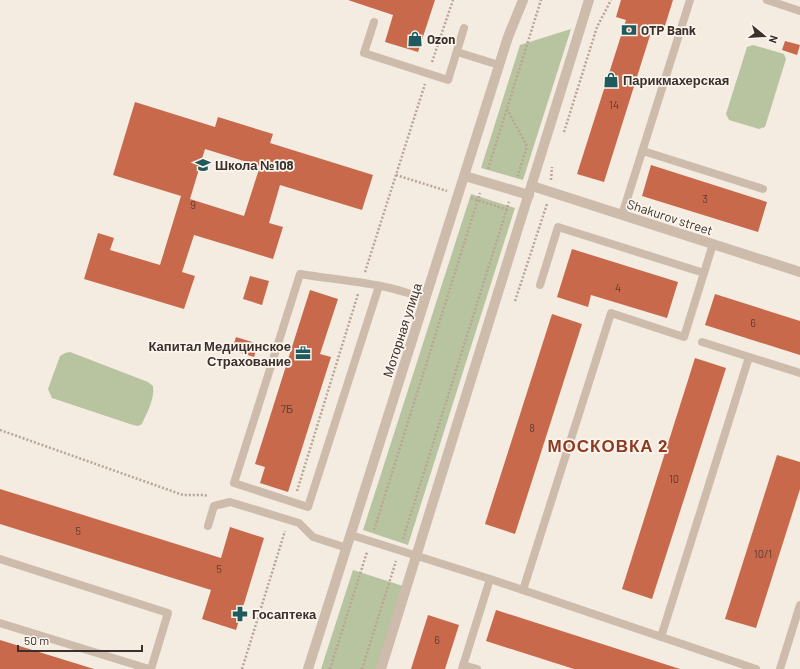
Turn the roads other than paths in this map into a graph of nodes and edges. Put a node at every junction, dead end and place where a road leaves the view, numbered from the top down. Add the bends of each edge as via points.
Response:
1 (523, 0) edge
2 (690, 0) edge
3 (766, 0) edge
4 (586, 1) edge
5 (800, 11) edge
6 (374, 22) dead end
7 (464, 28) dead end
8 (457, 52) junction
9 (499, 66) junction
10 (643, 151) junction
11 (465, 176) junction
12 (763, 188) dead end
13 (530, 191) junction
14 (622, 215) junction
15 (713, 244) junction
16 (800, 272) edge
17 (704, 273) junction
18 (540, 285) dead end
19 (379, 286) junction
20 (426, 298) junction
21 (702, 342) dead end
22 (750, 357) junction
23 (800, 373) edge
24 (208, 526) dead end
25 (351, 535) junction
26 (347, 548) junction
27 (416, 556) junction
28 (0, 559) edge
29 (490, 579) junction
30 (523, 590) junction
31 (800, 605) edge
32 (0, 623) edge
33 (661, 637) junction
34 (462, 667) edge
35 (150, 669) edge
36 (308, 669) edge
37 (381, 669) edge
38 (477, 669) edge
39 (756, 669) edge
40 (780, 669) edge

1 - 9 street, Моторная улица
2 - 10 lane
3 - 5 lane
4 - 13 street
6 - 8 lane via 364,53 448,80
7 - 8 lane
8 - 9 lane
9 - 11 street, Моторная улица
10 - 12 lane
10 - 14 lane
11 - 13 street, Shakurov street via 513,190
11 - 20 street, Моторная улица
13 - 14 street, Shakurov street via 551,192
13 - 27 street
14 - 15 street, Shakurov street
15 - 16 street, Shakurov street
15 - 17 lane
17 - 18 lane via 558,227
17 - 30 lane via 684,337 611,313
19 - 19 lane via 300,274 234,483 308,507
19 - 20 lane
20 - 25 street, Моторная улица
21 - 22 lane
22 - 23 lane
22 - 33 lane
24 - 26 lane via 214,506 230,502 299,523 313,537
25 - 26 street, Моторная улица
25 - 27 lane
26 - 36 street, Моторная улица
27 - 29 lane
27 - 37 street
28 - 35 lane via 168,612
29 - 30 lane
29 - 34 lane
30 - 33 lane
31 - 40 lane
32 - 35 lane
33 - 39 lane
34 - 38 lane

